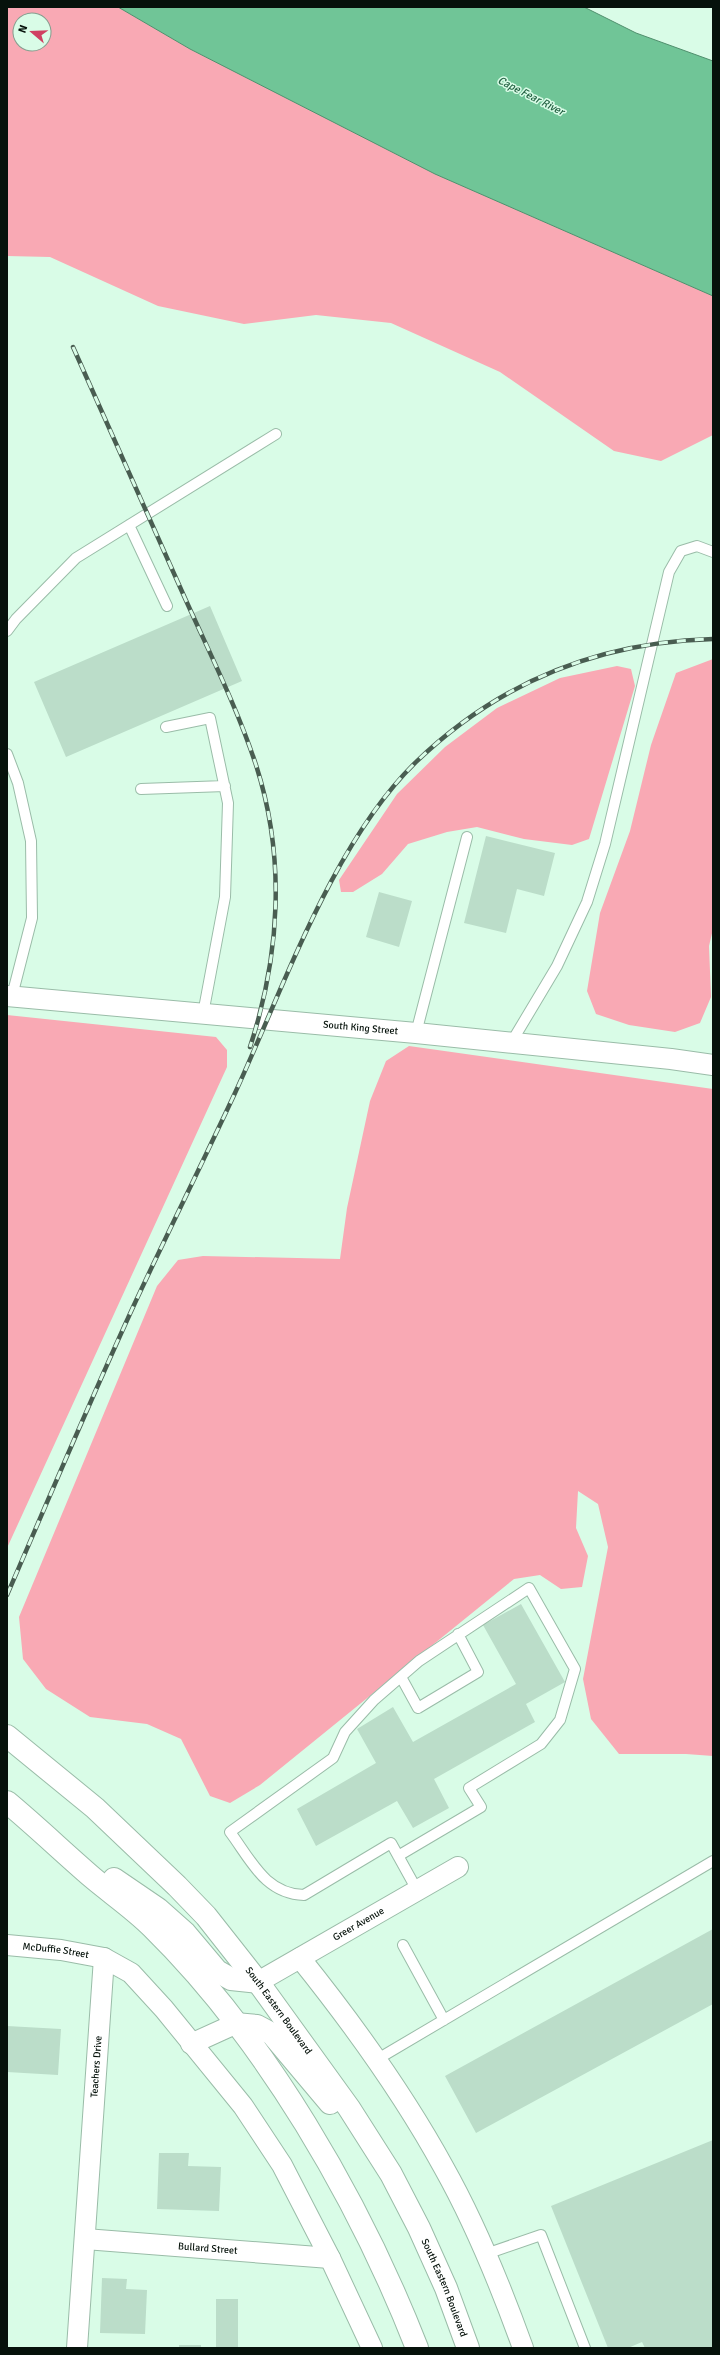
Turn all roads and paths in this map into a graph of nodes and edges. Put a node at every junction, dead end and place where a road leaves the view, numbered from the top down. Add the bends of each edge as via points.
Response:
1 (276, 434) dead end
2 (129, 525) junction
3 (713, 552) edge
4 (167, 606) dead end
5 (7, 631) edge
6 (166, 727) dead end
7 (7, 754) edge
8 (224, 786) junction
9 (142, 789) dead end
10 (467, 837) dead end
11 (10, 996) edge
12 (203, 1014) junction
13 (416, 1033) junction
14 (511, 1044) junction
15 (713, 1065) edge
16 (458, 1634) junction
17 (401, 1676) junction
18 (7, 1736) edge
19 (7, 1802) edge
20 (40, 1829) junction
21 (398, 1856) junction
22 (713, 1861) edge
23 (458, 1867) dead end
24 (417, 1890) junction
25 (7, 1945) edge
26 (403, 1945) dead end
27 (104, 1958) junction
28 (300, 1958) junction
29 (258, 1982) junction
30 (444, 2020) junction
31 (235, 2024) junction
32 (191, 2044) junction
33 (376, 2060) junction
34 (391, 2174) junction
35 (84, 2239) junction
36 (486, 2254) junction
37 (330, 2258) junction
38 (77, 2348) edge
39 (372, 2348) edge
40 (417, 2348) edge
41 (468, 2348) edge
42 (523, 2348) edge
43 (585, 2348) edge

1 - 2 lane
2 - 4 lane
2 - 5 lane via 76,558
3 - 14 lane via 697,546 681,551 669,572 605,844 586,902 557,966
6 - 8 lane via 210,718
7 - 11 lane via 18,783 31,841 32,918
8 - 9 lane
8 - 12 lane via 228,803 225,897
10 - 13 lane
11 - 12 street, South King Street
12 - 13 street, South King Street
13 - 14 street, South King Street
14 - 15 street, South King Street
16 - 17 lane
16 - 17 lane via 478,1672 418,1708
16 - 21 lane via 529,1588 575,1669 560,1720 542,1744 469,1788 481,1807
17 - 21 lane via 374,1700 345,1732 333,1758 230,1832 270,1884 289,1894 304,1895 391,1844
18 - 29 highway, South Eastern Boulevard via 95,1808 177,1886 206,1916
19 - 20 highway
20 - 29 highway via 158,1909 185,1933 217,1971 231,1979
20 - 31 highway via 92,1877 152,1926 214,1996
21 - 24 lane
22 - 30 lane
23 - 24 street, Greer Avenue
24 - 28 street, Greer Avenue
25 - 27 street, McDuffie Street via 61,1950
26 - 30 lane
27 - 32 street via 131,1973
27 - 35 street, Teachers Drive
28 - 29 street, Greer Avenue
28 - 33 street via 342,2009
29 - 34 highway, South Eastern Boulevard via 349,2108
30 - 33 lane
31 - 32 street
31 - 34 highway via 257,2026 272,2034
31 - 40 highway via 303,2120 341,2186 375,2248
32 - 37 street via 243,2106 282,2165
33 - 36 street via 444,2168
34 - 41 highway, South Eastern Boulevard via 446,2288
35 - 37 street, Bullard Street
35 - 38 street, Teachers Drive
36 - 42 street
36 - 43 lane via 541,2235
37 - 39 street

